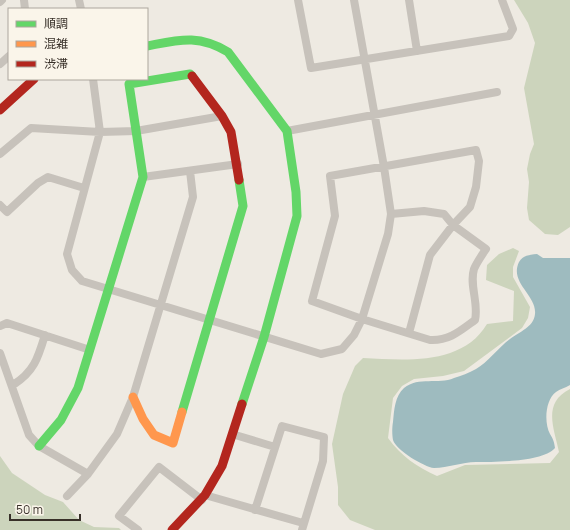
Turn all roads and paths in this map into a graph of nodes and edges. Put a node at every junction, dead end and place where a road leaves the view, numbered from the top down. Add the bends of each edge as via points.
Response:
1 (298, 0) edge
2 (354, 0) edge
3 (408, 0) edge
4 (502, 0) edge
5 (148, 46) edge
6 (417, 51) junction
7 (8, 57) edge
8 (365, 60) junction
9 (0, 64) edge
10 (33, 80) edge
11 (93, 80) edge
12 (496, 92) dead end
13 (0, 110) edge
14 (374, 114) junction
15 (222, 116) junction
16 (136, 131) junction
17 (287, 131) junction
18 (100, 132) junction
19 (0, 154) edge
20 (238, 164) junction
21 (384, 167) junction
22 (190, 171) junction
23 (143, 177) junction
24 (84, 188) junction
25 (0, 205) edge
26 (391, 214) junction
27 (453, 225) junction
28 (109, 290) junction
29 (160, 304) junction
30 (362, 319) junction
31 (208, 320) junction
32 (0, 326) edge
33 (409, 333) junction
34 (45, 335) junction
35 (264, 336) junction
36 (90, 350) junction
37 (0, 353) edge
38 (12, 385) junction
39 (133, 398) junction
40 (232, 434) junction
41 (39, 446) junction
42 (275, 447) junction
43 (88, 474) junction
44 (68, 496) dead end
45 (204, 497) junction
46 (256, 510) junction
47 (302, 526) edge
48 (138, 530) edge
49 (172, 530) edge

1 - 8 street via 311,68
2 - 8 street
3 - 6 street
4 - 6 street via 513,29 510,36
5 - 17 street via 194,38 214,42 228,52
6 - 8 street
7 - 9 street
8 - 14 street
10 - 13 street
11 - 18 street
12 - 14 street
14 - 17 street
14 - 21 street
15 - 16 street
15 - 16 street via 190,74 129,84
15 - 20 street via 231,132
16 - 18 street
16 - 23 street
17 - 35 street via 297,216
18 - 19 street via 31,128
18 - 24 street
20 - 22 street
20 - 31 street via 244,206
21 - 26 street
21 - 27 street via 476,150 479,161 476,187 470,207
21 - 30 street via 330,176 335,216 312,301
22 - 23 street
22 - 29 street via 193,197
23 - 28 street
24 - 25 street via 48,177 7,212
24 - 28 street via 67,254 72,270 82,281
26 - 27 street via 437,212 444,214
26 - 30 street via 388,234
27 - 33 street via 430,255
27 - 33 street via 486,249 474,268 477,312 475,320 452,337 441,340 430,340
28 - 29 street
28 - 36 street
29 - 31 street
29 - 39 street
30 - 33 street
30 - 35 street via 342,349 321,354
31 - 35 street
31 - 39 street via 173,443 154,435
32 - 34 street via 7,324
34 - 36 street
34 - 38 street via 38,360 25,378
35 - 40 street
36 - 41 street via 70,406
37 - 38 street
38 - 41 street via 29,435
39 - 43 street via 117,434
40 - 42 street
40 - 45 street via 222,466
41 - 43 street
42 - 46 street
42 - 47 street via 282,426 324,437 323,461
43 - 44 street
45 - 46 street
45 - 48 street via 159,467 119,516
45 - 49 street
46 - 47 street

